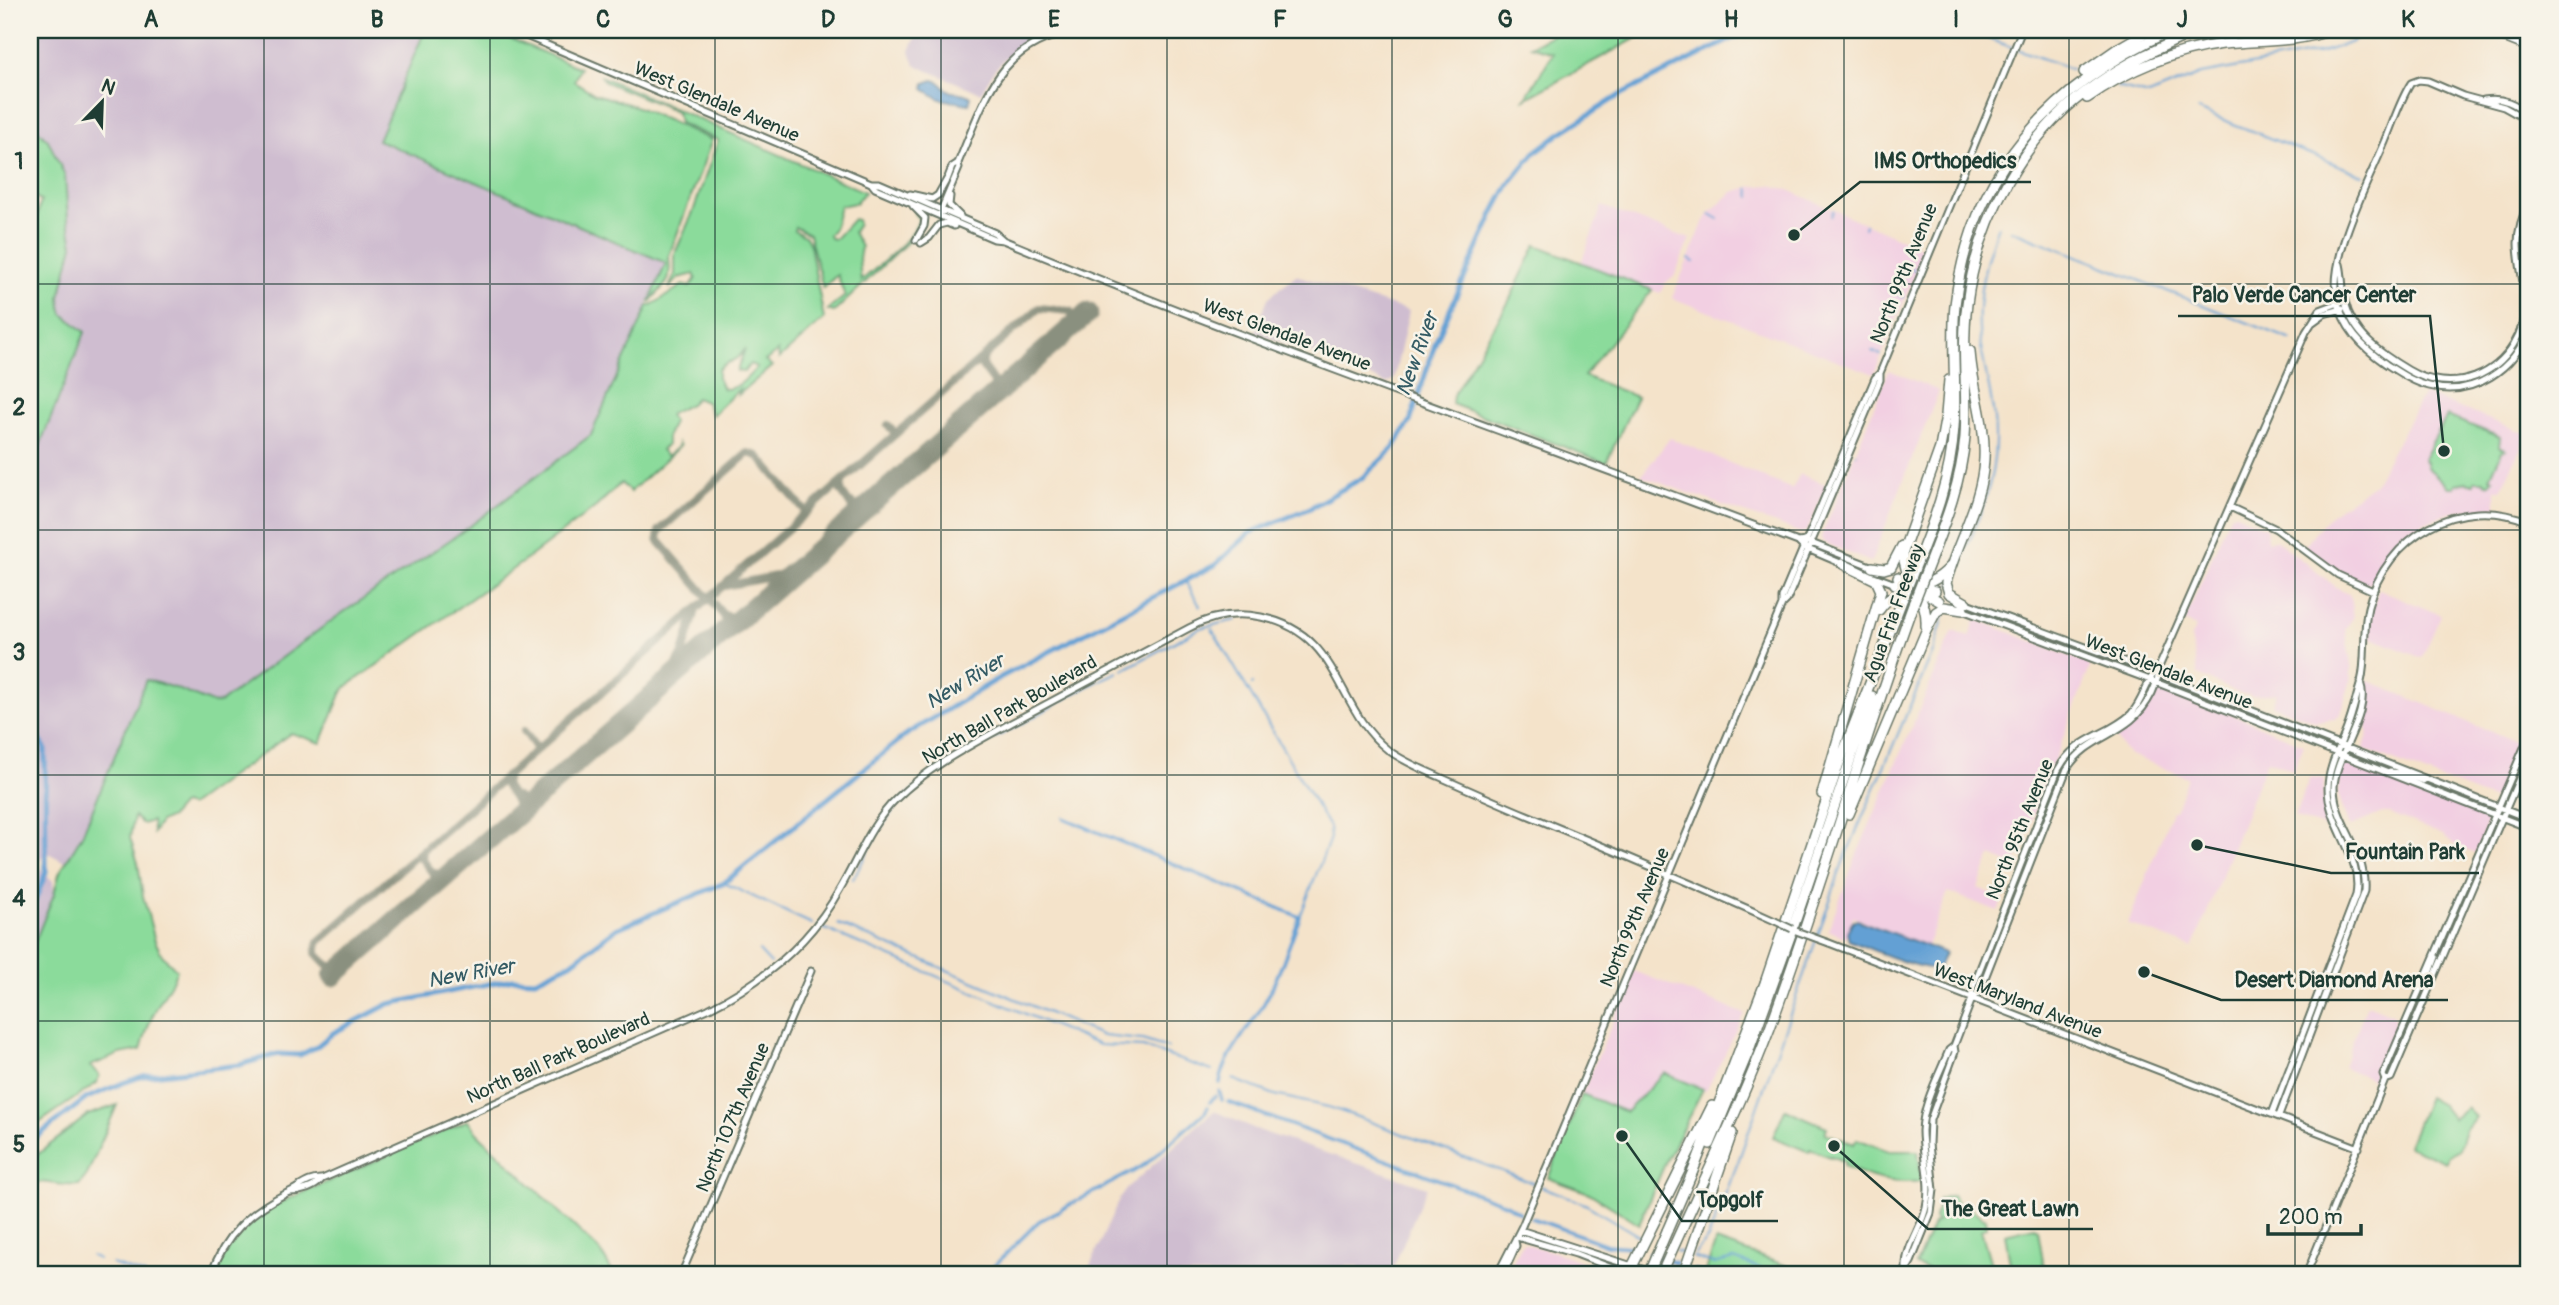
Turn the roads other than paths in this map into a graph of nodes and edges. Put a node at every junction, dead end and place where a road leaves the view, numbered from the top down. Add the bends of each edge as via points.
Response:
1 (512, 30) edge
2 (1292, 30) edge
3 (2022, 30) edge
4 (2150, 30) edge
5 (2172, 30) edge
6 (2199, 30) edge
7 (2331, 30) edge
8 (2484, 30) edge
9 (2498, 30) edge
10 (2518, 41) junction
11 (2529, 42) edge
12 (2529, 48) edge
13 (2481, 101) junction
14 (2529, 115) edge
15 (2529, 125) edge
16 (2042, 134) junction
17 (950, 180) junction
18 (1995, 180) junction
19 (871, 183) junction
20 (903, 193) junction
21 (2529, 202) edge
22 (911, 203) junction
23 (937, 211) junction
24 (2529, 219) edge
25 (965, 223) junction
26 (2523, 261) junction
27 (2529, 277) edge
28 (1971, 279) junction
29 (2342, 305) junction
30 (1954, 322) junction
31 (2529, 328) edge
32 (1844, 458) junction
33 (1833, 492) junction
34 (1826, 494) junction
35 (1829, 501) junction
36 (2230, 507) junction
37 (2529, 522) edge
38 (1908, 535) junction
39 (1806, 544) junction
40 (1954, 559) junction
41 (1843, 564) junction
42 (1872, 567) junction
43 (1897, 580) junction
44 (1914, 590) junction
45 (1935, 591) joint
46 (2373, 591) junction
47 (1939, 601) joint
48 (1964, 607) junction
49 (1873, 622) junction
50 (1926, 631) junction
51 (1882, 657) junction
52 (1890, 667) junction
53 (2157, 674) junction
54 (2153, 681) junction
55 (2529, 736) edge
56 (2343, 746) junction
57 (2340, 754) junction
58 (2529, 755) edge
59 (2387, 772) junction
60 (2426, 779) junction
61 (2498, 806) junction
62 (2506, 810) junction
63 (2495, 814) junction
64 (2503, 817) junction
65 (2529, 819) edge
66 (2529, 828) edge
67 (1808, 853) junction
68 (2475, 861) junction
69 (1817, 862) junction
70 (1669, 873) junction
71 (1824, 874) junction
72 (2470, 893) junction
73 (1794, 930) junction
74 (2438, 947) junction
75 (811, 971) dead end
76 (1777, 977) junction
77 (2431, 982) junction
78 (1972, 999) junction
79 (1740, 1048) junction
80 (1759, 1056) junction
81 (2385, 1080) junction
82 (2275, 1115) junction
83 (2359, 1148) junction
84 (1677, 1209) junction
85 (1688, 1213) junction
86 (1520, 1230) junction
87 (1516, 1239) junction
88 (1686, 1267) edge
89 (1631, 1270) edge
90 (211, 1275) edge
91 (681, 1275) edge
92 (1497, 1275) edge
93 (1503, 1275) edge
94 (1648, 1275) edge
95 (1661, 1275) edge
96 (1903, 1275) edge
97 (2306, 1275) edge

1 - 19 main road, West Glendale Avenue
2 - 17 main road via 1080,31 1046,38 1018,54 995,79
3 - 32 main road, North 99th Avenue
4 - 18 highway via 2096,63 2046,106 2010,150
5 - 18 highway, Agua Fria Freeway via 2108,63 2062,97 2027,134
6 - 16 highway, Agua Fria Freeway via 2107,77 2081,95
7 - 16 highway via 2308,37 2207,47 2163,59 2095,92
8 - 10 main road
9 - 10 main road
10 - 11 main road
10 - 12 main road
13 - 14 main road via 2507,100
13 - 15 main road via 2511,110
13 - 29 main road via 2428,81 2411,83 2348,229 2335,279
16 - 28 highway, Agua Fria Freeway via 1993,209
17 - 20 main road via 932,199
17 - 23 main road
17 - 25 main road via 949,205
18 - 30 highway, Agua Fria Freeway via 1967,246
19 - 20 main road, West Glendale Avenue
19 - 22 main road, West Glendale Avenue
20 - 23 main road, West Glendale Avenue
21 - 26 main road via 2519,229
22 - 23 main road, West Glendale Avenue
22 - 25 main road via 925,218 918,242 943,223
23 - 25 main road, West Glendale Avenue
24 - 26 main road
25 - 39 main road, West Glendale Avenue via 1113,286
26 - 27 main road
26 - 29 main road via 2525,304 2519,335 2499,362 2471,378 2438,381 2409,371 2368,342
28 - 40 highway via 1971,359 1984,464
28 - 44 highway, Agua Fria Freeway, bridge via 1965,327 1962,459 1950,509 1925,575
29 - 31 main road via 2351,332 2367,350 2408,378 2438,388 2465,387 2492,376 2516,354
29 - 36 main road, North 95th Avenue via 2322,309 2311,323
30 - 38 highway via 1943,436
30 - 44 highway, Agua Fria Freeway, bridge via 1951,455 1937,511 1914,570
32 - 33 main road, North 99th Avenue
32 - 34 main road, North 99th Avenue
33 - 34 main road
33 - 35 main road, North 99th Avenue
34 - 35 main road
34 - 39 main road, North 99th Avenue
35 - 39 main road, North 99th Avenue
36 - 46 main road via 2276,529 2338,575
36 - 53 main road, North 95th Avenue
37 - 46 main road via 2476,512 2439,521 2400,549
38 - 42 highway via 1893,566
38 - 44 highway via 1904,562
39 - 41 main road, West Glendale Avenue
39 - 42 main road, West Glendale Avenue
39 - 70 main road, North 99th Avenue via 1787,600
40 - 44 highway via 1943,574
40 - 48 highway via 1946,586
41 - 43 main road, West Glendale Avenue
41 - 49 highway via 1880,586
42 - 43 main road, West Glendale Avenue
43 - 44 highway
44 - 45 highway
44 - 47 highway
44 - 49 highway via 1884,603
44 - 50 highway via 1926,611
44 - 51 highway, Agua Fria Freeway
44 - 52 highway, Agua Fria Freeway
45 - 48 main road, West Glendale Avenue
46 - 56 main road via 2365,621 2360,682
47 - 48 main road, West Glendale Avenue
48 - 50 highway via 1938,610
48 - 53 main road, West Glendale Avenue
48 - 54 main road, West Glendale Avenue
49 - 67 highway
50 - 71 highway
51 - 67 highway, Agua Fria Freeway
51 - 69 highway
52 - 69 highway via 1860,737
52 - 71 highway, Agua Fria Freeway
53 - 54 main road, North 95th Avenue
53 - 56 main road, West Glendale Avenue
54 - 57 main road, West Glendale Avenue
54 - 78 main road, North 95th Avenue via 2146,705 2134,719 2085,749 2067,769 1979,992
55 - 61 main road
56 - 57 main road
56 - 60 main road, West Glendale Avenue
57 - 59 main road, West Glendale Avenue
57 - 82 main road via 2335,798 2361,859 2364,891
58 - 62 main road
59 - 60 main road
59 - 63 main road, West Glendale Avenue
60 - 61 main road, West Glendale Avenue
61 - 62 main road, West Glendale Avenue
61 - 63 main road
62 - 64 main road
62 - 65 main road, West Glendale Avenue
63 - 64 main road, West Glendale Avenue
63 - 68 main road
64 - 66 main road, West Glendale Avenue
64 - 72 main road
67 - 79 highway, Agua Fria Freeway
68 - 72 main road
68 - 74 main road
69 - 73 highway
70 - 73 main road, West Maryland Avenue, bridge
70 - 86 main road, North 99th Avenue
70 - 90 main road, North Ball Park Boulevard via 1401,758 1368,730 1330,664 1307,639 1254,616 1209,620 971,746 922,778 884,813 822,917 770,972 720,1003 267,1203 241,1224
71 - 80 highway, Agua Fria Freeway
72 - 77 main road
73 - 76 highway
73 - 78 main road, West Maryland Avenue, bridge
74 - 77 main road
74 - 81 main road via 2383,1075
75 - 91 main road, North 107th Avenue
76 - 84 highway via 1719,1123
76 - 85 highway
77 - 81 main road via 2391,1079
78 - 82 main road, West Maryland Avenue
78 - 96 main road, North 95th Avenue via 1929,1127 1929,1220
79 - 84 highway, Agua Fria Freeway
79 - 89 highway
80 - 85 highway, Agua Fria Freeway
80 - 88 highway
81 - 83 main road
82 - 83 main road, West Maryland Avenue
83 - 97 main road
84 - 94 highway, Agua Fria Freeway, bridge
85 - 95 highway, Agua Fria Freeway
86 - 87 main road, North 99th Avenue
86 - 89 main road
87 - 89 main road
87 - 92 main road, North 99th Avenue
87 - 93 main road, North 99th Avenue
89 - 95 main road

